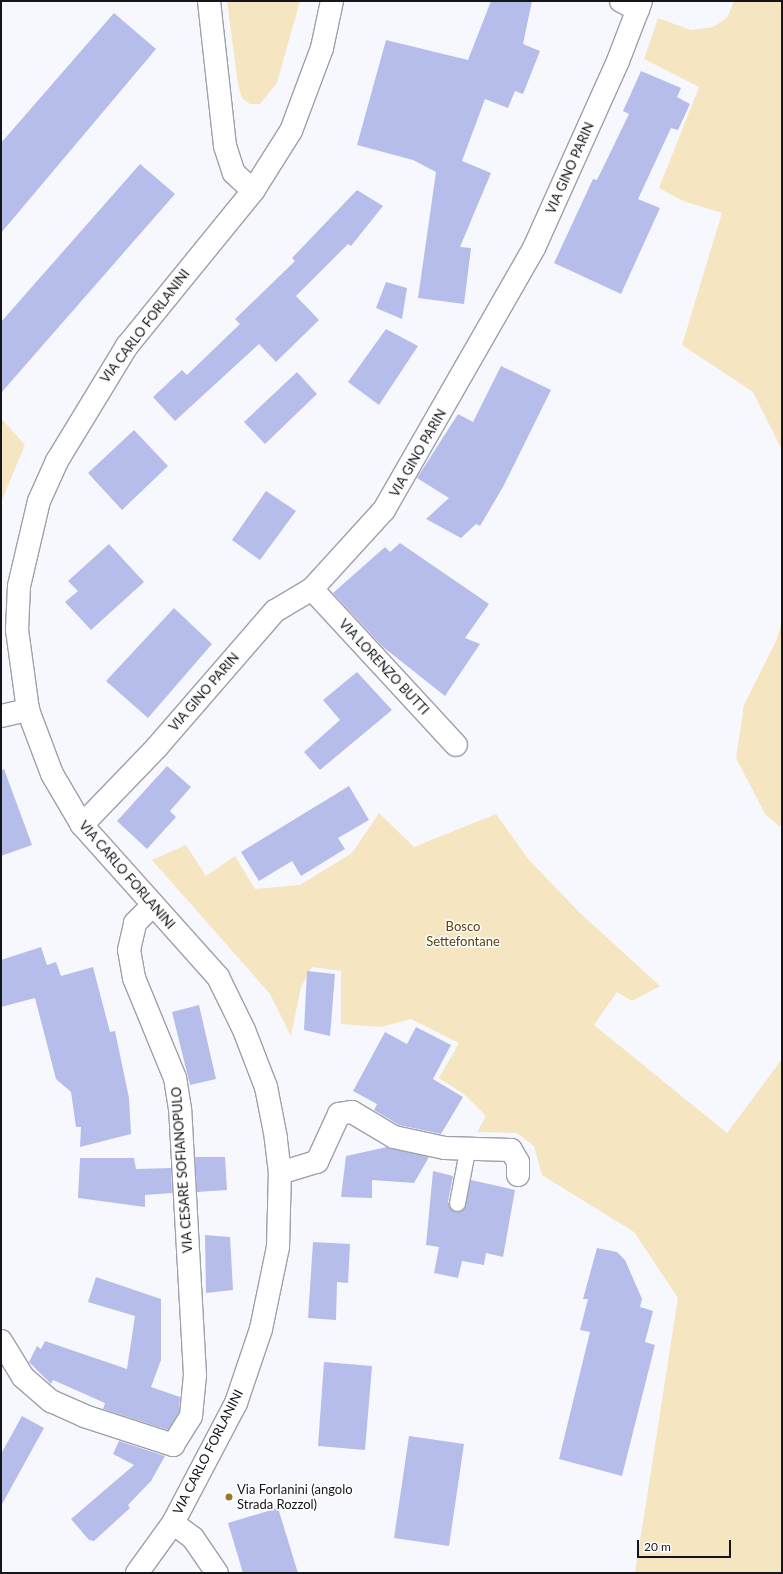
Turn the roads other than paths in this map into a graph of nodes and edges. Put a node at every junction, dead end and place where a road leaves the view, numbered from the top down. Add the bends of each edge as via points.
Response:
1 (209, 1) edge
2 (332, 1) edge
3 (634, 4) edge
4 (253, 191) junction
5 (312, 589) junction
6 (28, 710) junction
7 (1, 716) edge
8 (456, 745) dead end
9 (82, 825) junction
10 (153, 906) junction
11 (468, 1146) junction
12 (280, 1173) junction
13 (518, 1175) dead end
14 (457, 1203) dead end
15 (1, 1341) edge
16 (173, 1523) junction
17 (137, 1573) edge
18 (217, 1573) edge

1 - 4 street via 225,146 234,174
2 - 4 street, VIA CARLO FORLANINI via 322,48 294,124
3 - 5 street, VIA GINO PARIN via 534,248 481,346 384,510
4 - 6 street, VIA CARLO FORLANINI via 127,346 57,461 39,501 28,539 17,630
5 - 8 street, VIA LORENZO BUTTI
5 - 9 street, VIA GINO PARIN via 275,611 157,747
6 - 7 street
6 - 9 street, VIA CARLO FORLANINI via 52,774
9 - 10 street, VIA CARLO FORLANINI
10 - 12 street, VIA CARLO FORLANINI via 218,977 244,1030 266,1087
10 - 15 street, VIA CESARE SOFIANOPULO via 135,924 129,950 134,978 175,1078 180,1109 195,1375 190,1416 173,1445 84,1416 51,1401 23,1377
11 - 12 street via 445,1148 394,1137 352,1112 339,1114 317,1162
11 - 13 street via 511,1150 518,1162
11 - 14 lane
12 - 16 street, VIA CARLO FORLANINI via 278,1247 261,1329 236,1403
16 - 17 street, VIA CARLO FORLANINI
16 - 18 street via 193,1538

